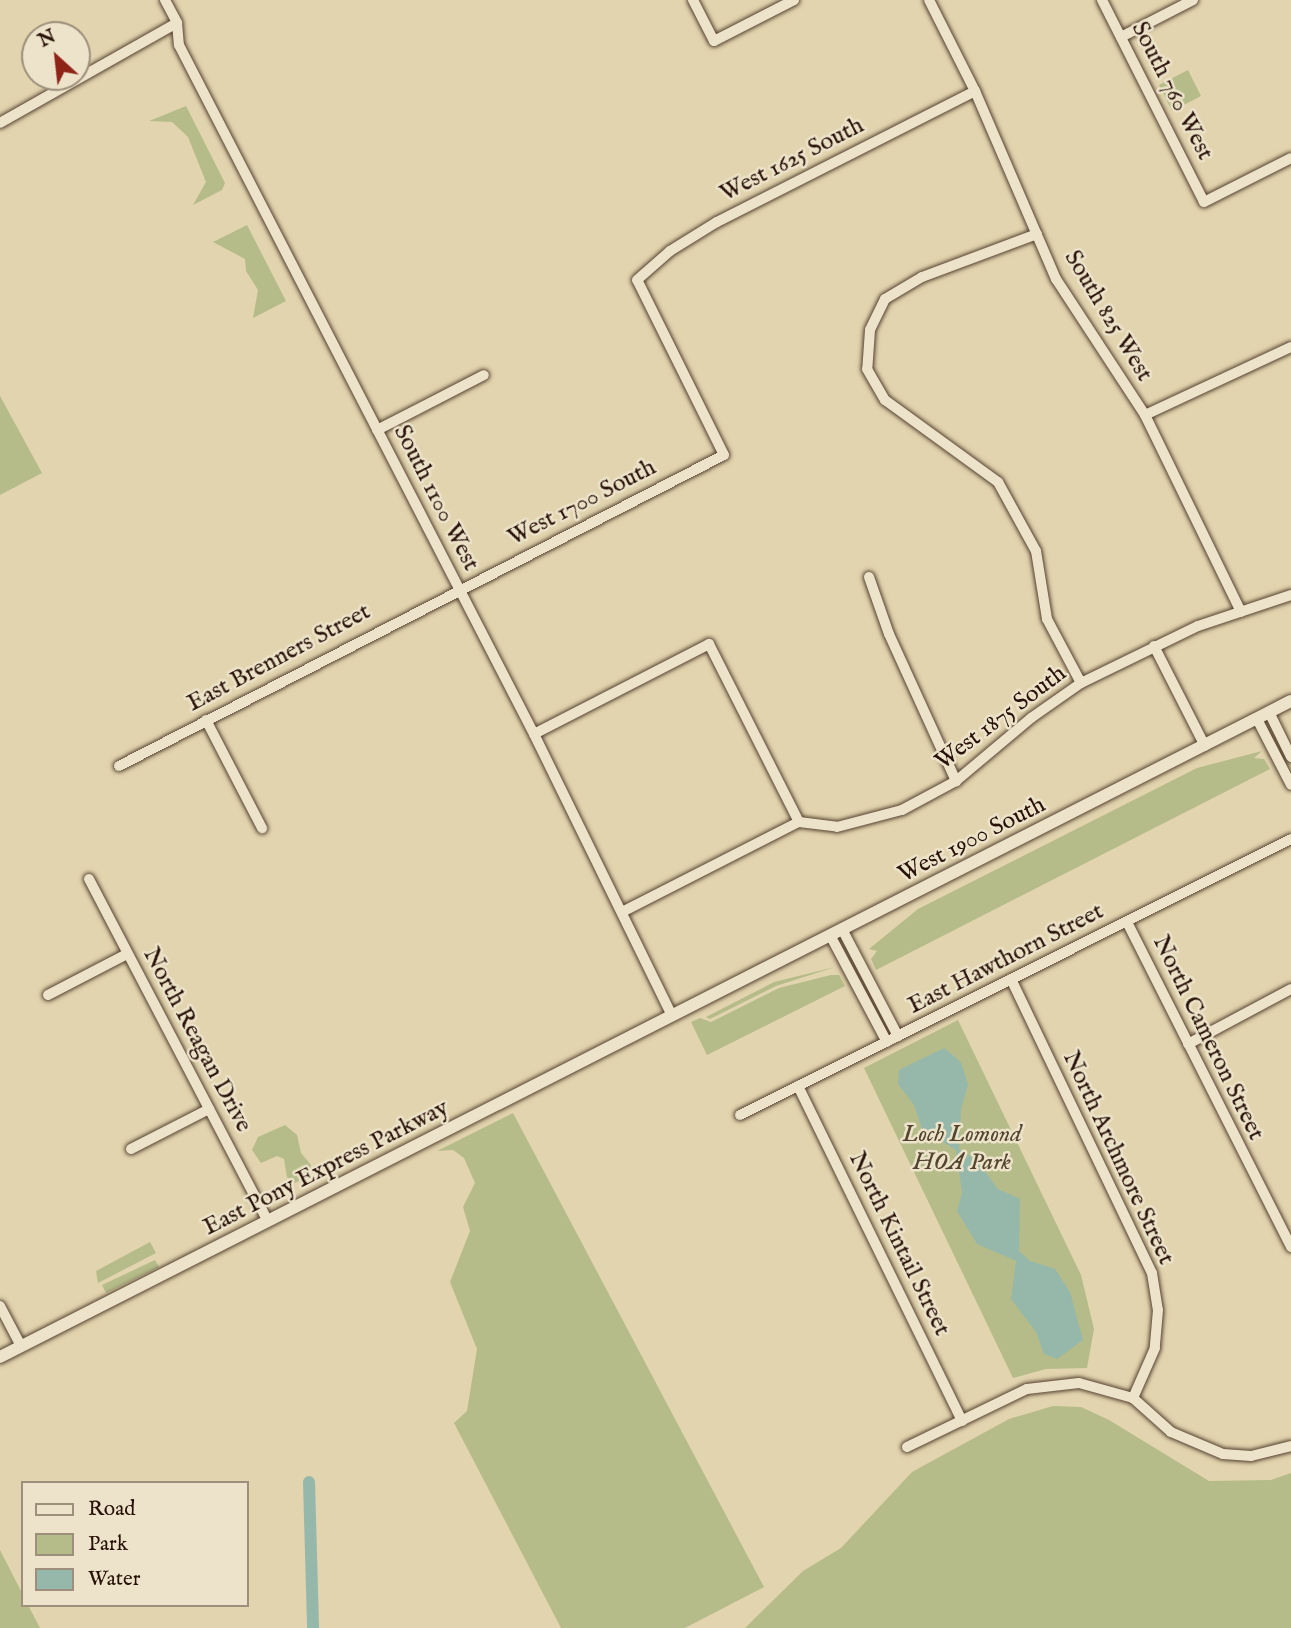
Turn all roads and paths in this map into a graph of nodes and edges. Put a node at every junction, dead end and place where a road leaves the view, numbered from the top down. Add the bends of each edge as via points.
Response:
1 (165, 0) edge
2 (693, 0) edge
3 (794, 0) edge
4 (929, 0) edge
5 (1102, 0) edge
6 (1193, 0) edge
7 (177, 23) junction
8 (1121, 37) junction
9 (975, 91) junction
10 (0, 123) edge
11 (1291, 158) edge
12 (1037, 234) junction
13 (1291, 348) edge
14 (484, 375) dead end
15 (1145, 415) junction
16 (377, 430) junction
17 (724, 455) joint
18 (869, 577) dead end
19 (459, 589) junction
20 (1291, 595) edge
21 (1241, 612) junction
22 (1154, 646) junction
23 (1081, 683) junction
24 (1291, 701) edge
25 (1269, 712) junction
26 (1257, 719) junction
27 (206, 720) junction
28 (534, 734) junction
29 (1205, 746) junction
30 (1291, 757) edge
31 (119, 766) dead end
32 (956, 781) junction
33 (1291, 785) edge
34 (799, 822) junction
35 (262, 828) dead end
36 (1291, 839) edge
37 (89, 879) dead end
38 (622, 912) junction
39 (1127, 922) junction
40 (836, 932) junction
41 (128, 954) junction
42 (1012, 979) junction
43 (1291, 989) edge
44 (48, 995) dead end
45 (672, 1016) junction
46 (898, 1036) junction
47 (887, 1042) junction
48 (1188, 1044) junction
49 (798, 1086) junction
50 (209, 1109) junction
51 (740, 1115) dead end
52 (131, 1149) dead end
53 (268, 1221) junction
54 (1291, 1247) edge
55 (0, 1306) edge
56 (21, 1346) junction
57 (0, 1357) edge
58 (1133, 1398) junction
59 (962, 1421) junction
60 (1291, 1446) edge
61 (907, 1447) dead end

1 - 7 street, South 1100 West
2 - 3 street via 714,41
4 - 9 street, South 825 West
5 - 8 street, South 760 West
6 - 8 street
7 - 10 street
7 - 16 street, South 1100 West via 179,46
8 - 11 street, South 760 West via 1204,202
9 - 12 street, South 825 West
9 - 17 street, West 1625 South via 717,222 670,251 637,280
12 - 15 street, South 825 West via 1056,279
12 - 23 street via 922,277 886,299 870,330 867,369 885,400 998,482 1036,551 1047,619
13 - 15 street
14 - 16 street
15 - 21 street, South 825 West
16 - 19 street, South 1100 West
17 - 19 street, West 1700 South
18 - 32 street via 889,634
19 - 27 street, East Brenners Street
19 - 28 street, South 1100 West
20 - 21 street, West 1875 South
21 - 22 street, West 1875 South
22 - 23 street, West 1875 South
22 - 29 street
23 - 32 street, West 1875 South
24 - 25 street, West 1900 South
25 - 26 street, West 1900 South
25 - 30 street
26 - 29 street, West 1900 South
26 - 33 street
27 - 31 street, East Brenners Street
27 - 35 street
28 - 34 street via 709,644
28 - 38 street, South 1100 West
29 - 40 street, West 1900 South
32 - 34 street, West 1875 South via 876,820 836,827
34 - 38 street
36 - 39 street, East Hawthorn Street
37 - 41 street, North Reagan Drive
38 - 45 street, South 1100 West
39 - 42 street, East Hawthorn Street
39 - 48 street, North Cameron Street
40 - 45 street, West 1900 South
40 - 46 street
40 - 47 street
41 - 44 street
41 - 50 street, North Reagan Drive
42 - 46 street, East Hawthorn Street
42 - 58 street, North Archmore Street via 1152,1273 1158,1310 1155,1348
43 - 48 street
45 - 53 street, East Pony Express Parkway
46 - 47 street, East Hawthorn Street
47 - 49 street, East Hawthorn Street
48 - 54 street, North Cameron Street
49 - 51 street, East Hawthorn Street
49 - 59 street, North Kintail Street
50 - 52 street
50 - 53 street, North Reagan Drive
53 - 56 street, East Pony Express Parkway
55 - 56 street
56 - 57 street, East Pony Express Parkway
58 - 59 street via 1079,1383 1049,1384
58 - 60 street via 1171,1432 1223,1454 1251,1456
59 - 61 street

